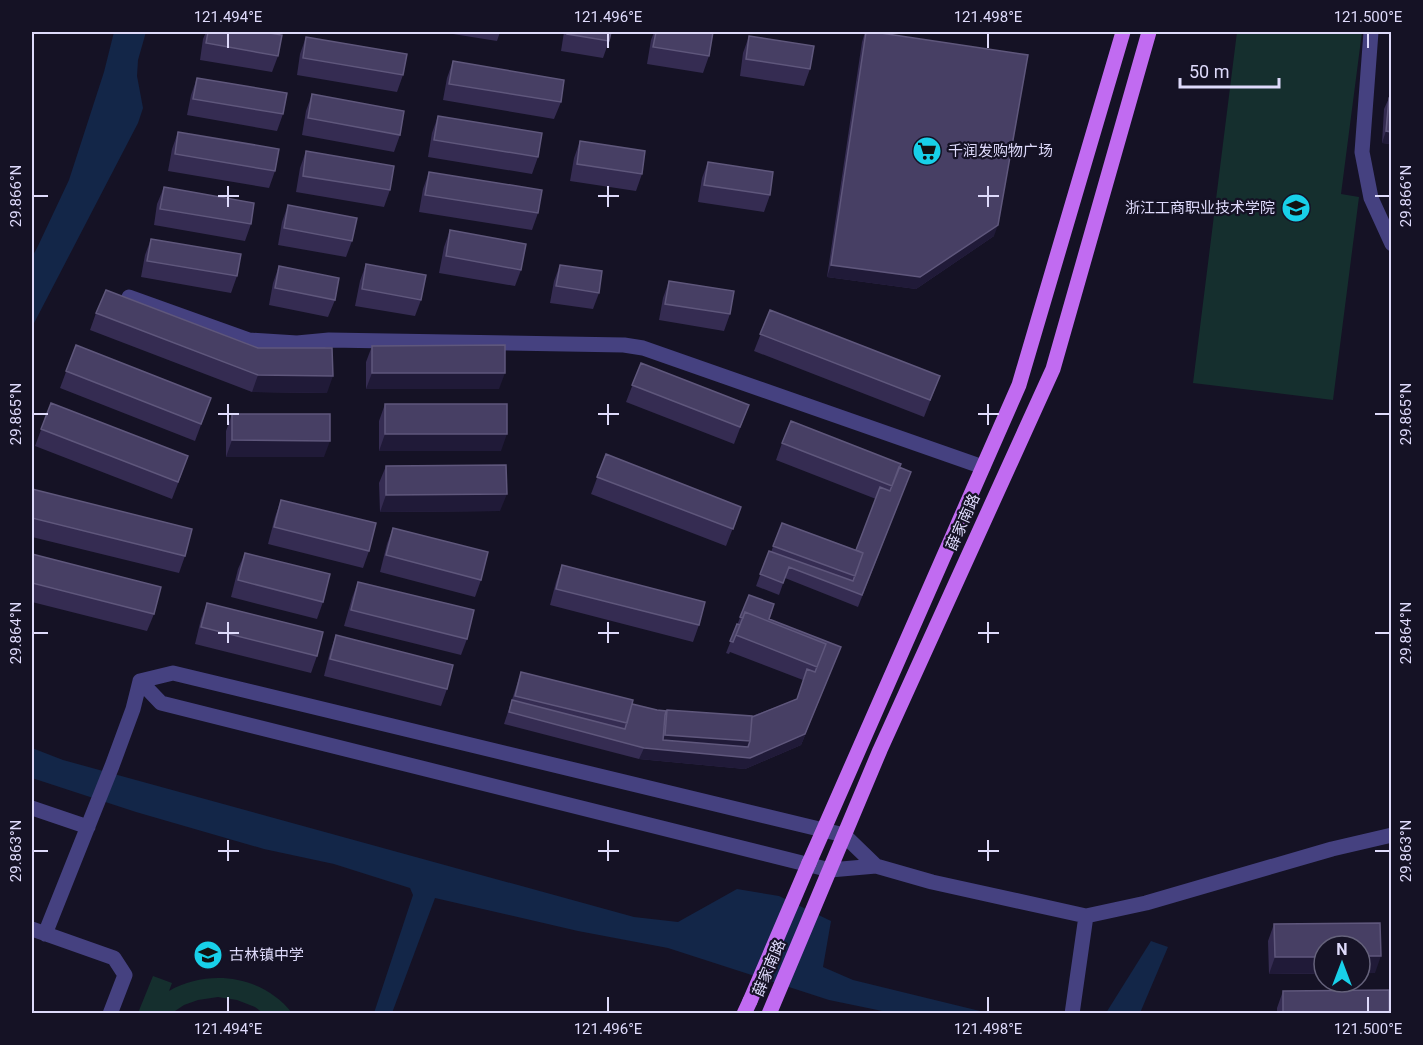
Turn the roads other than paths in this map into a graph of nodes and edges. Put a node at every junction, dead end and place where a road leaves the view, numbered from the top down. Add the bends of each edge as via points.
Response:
1 (1123, 32) edge
2 (1149, 32) edge
3 (1371, 32) edge
4 (1392, 244) edge
5 (129, 297) edge
6 (983, 467) junction
7 (140, 681) junction
8 (32, 808) edge
9 (88, 827) junction
10 (824, 831) junction
11 (1392, 835) edge
12 (844, 836) junction
13 (876, 866) junction
14 (830, 870) junction
15 (1086, 916) junction
16 (38, 931) edge
17 (747, 1007) edge
18 (770, 1011) edge
19 (1072, 1013) edge
20 (110, 1014) edge

1 - 6 main road, 薛家南路 via 1019,385
2 - 12 main road, 薛家南路 via 1053,369
3 - 4 street via 1362,152 1371,198
5 - 6 street via 249,340 613,344 643,348
6 - 10 main road, 薛家南路
7 - 9 street
7 - 10 street via 173,673
7 - 14 street via 160,703
8 - 9 street
9 - 16 street
10 - 12 street
10 - 17 main road, 薛家南路, bridge
11 - 15 street
12 - 13 street
12 - 14 main road, 薛家南路
13 - 14 street
13 - 15 street
14 - 18 main road, 薛家南路
15 - 19 street
16 - 20 street via 114,958 125,975

